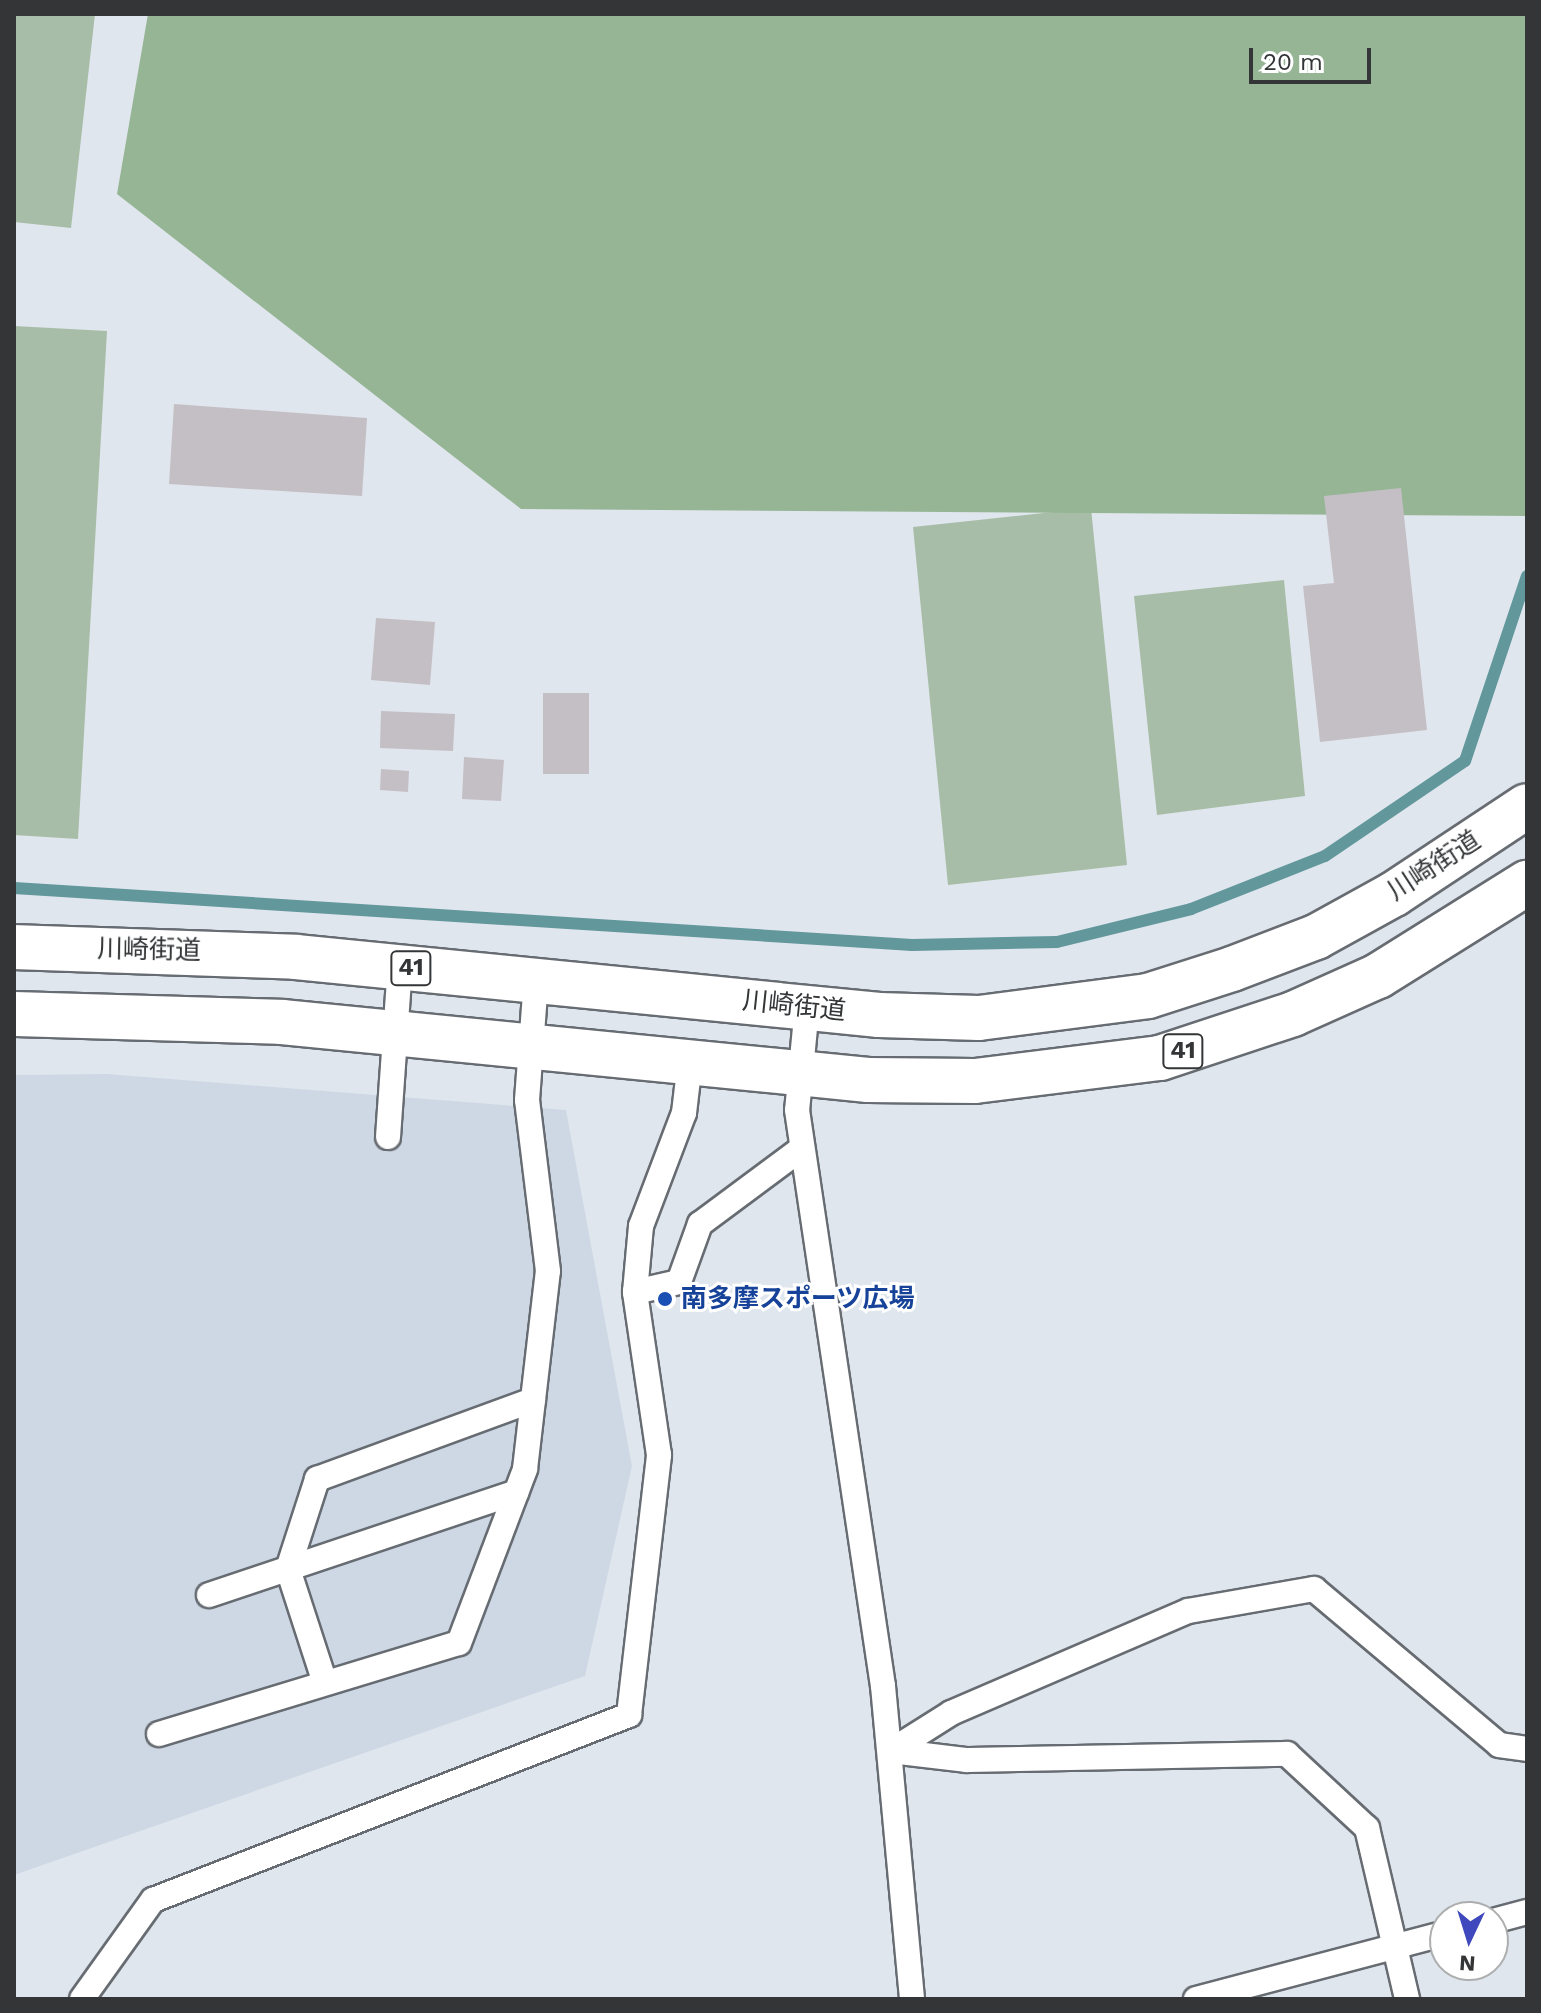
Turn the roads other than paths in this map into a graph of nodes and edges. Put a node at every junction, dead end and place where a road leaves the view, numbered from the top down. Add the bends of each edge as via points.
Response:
1 (1527, 806) edge
2 (1527, 883) edge
3 (14, 947) edge
4 (400, 967) junction
5 (536, 979) junction
6 (807, 1007) junction
7 (14, 1014) edge
8 (396, 1033) junction
9 (531, 1046) junction
10 (690, 1062) junction
11 (800, 1073) junction
12 (388, 1137) dead end
13 (801, 1149) junction
14 (635, 1292) junction
15 (533, 1400) junction
16 (516, 1492) junction
17 (288, 1569) junction
18 (209, 1595) dead end
19 (325, 1683) junction
20 (159, 1734) dead end
21 (1527, 1749) edge
22 (891, 1751) junction
23 (1429, 1939) edge
24 (1395, 1951) junction
25 (82, 1999) edge
26 (912, 1999) edge
27 (1196, 1999) edge
28 (1407, 1999) edge

1 - 6 main road, 川崎街道 / 41 via 1316,937 1148,996 979,1018
2 - 11 main road, 41 via 1378,976 1293,1014 1160,1058 975,1081
3 - 4 main road, 川崎街道 / 41
4 - 5 main road, 川崎街道 / 41
4 - 8 lane
5 - 6 main road, 川崎街道 / 41
5 - 9 lane
6 - 11 lane
7 - 8 main road, 41 via 268,1021
8 - 9 main road, 41
8 - 12 lane
9 - 10 main road, 41
9 - 15 lane via 527,1100 548,1271
10 - 11 main road, 41
10 - 14 lane via 684,1113 641,1226
11 - 13 lane
13 - 14 lane via 700,1224 679,1282
13 - 22 lane
14 - 25 lane via 659,1455 629,1715 153,1900
15 - 16 lane
15 - 17 lane via 317,1479
16 - 17 lane
16 - 19 lane via 459,1643
17 - 18 lane
17 - 19 lane
19 - 20 lane
21 - 22 lane via 1499,1745 1314,1589 1188,1611 951,1713
22 - 24 lane via 967,1760 1287,1754 1367,1828
22 - 26 lane
23 - 24 lane
24 - 27 lane
24 - 28 lane

